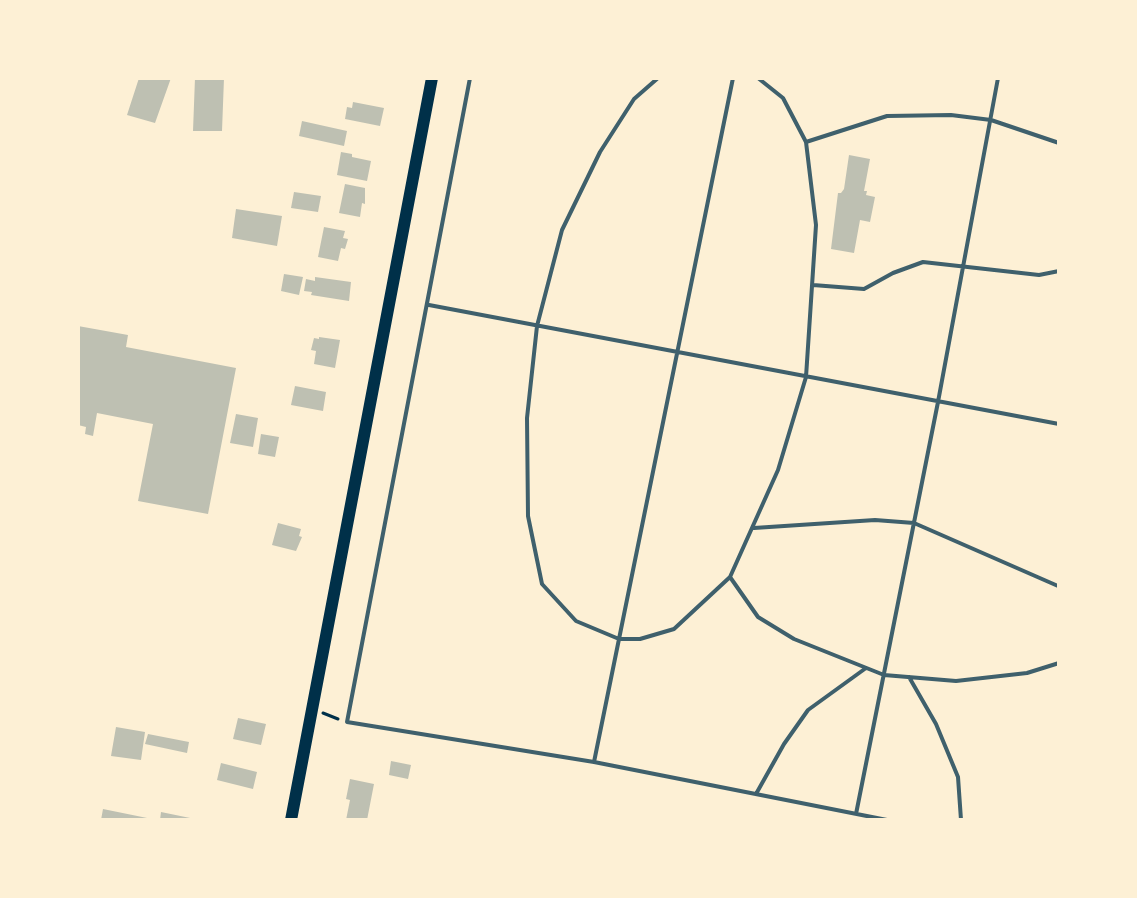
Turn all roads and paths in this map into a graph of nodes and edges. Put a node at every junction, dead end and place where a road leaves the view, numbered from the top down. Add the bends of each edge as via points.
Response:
1 (432, 78) edge
2 (470, 78) edge
3 (658, 78) edge
4 (733, 78) edge
5 (758, 78) edge
6 (998, 78) edge
7 (991, 120) junction
8 (806, 142) junction
9 (1059, 143) edge
10 (964, 266) junction
11 (1059, 271) edge
12 (812, 285) junction
13 (428, 305) junction
14 (537, 326) junction
15 (677, 352) junction
16 (806, 377) junction
17 (938, 402) junction
18 (1059, 424) edge
19 (1059, 497) edge
20 (914, 523) junction
21 (752, 528) junction
22 (730, 577) junction
23 (1058, 586) edge
24 (1059, 595) edge
25 (619, 639) junction
26 (1059, 663) edge
27 (866, 668) junction
28 (884, 675) junction
29 (909, 677) junction
30 (312, 710) junction
31 (347, 722) junction
32 (594, 762) junction
33 (756, 794) junction
34 (856, 814) junction
35 (872, 818) edge
36 (291, 820) edge
37 (887, 820) edge
38 (961, 820) edge

1 - 30 main road
2 - 13 lane
3 - 14 lane via 634,99 600,152 562,230
4 - 15 lane
5 - 8 lane via 783,98
6 - 7 lane
7 - 8 lane via 887,116
7 - 9 lane
7 - 10 lane
8 - 12 lane via 816,225
10 - 11 lane via 1039,275
10 - 12 lane via 923,262 864,289
10 - 17 lane
12 - 16 lane
13 - 14 lane
13 - 31 lane
14 - 15 lane
14 - 25 lane via 527,418 528,516 542,584 576,621
15 - 16 lane
15 - 25 lane
16 - 17 lane
16 - 21 lane via 778,470
17 - 18 lane
17 - 20 lane
19 - 23 lane
20 - 21 lane via 875,520
20 - 23 lane
20 - 28 lane
21 - 22 lane
22 - 25 lane via 674,629
22 - 27 lane via 758,617 794,639
23 - 24 lane
25 - 32 lane
26 - 29 lane via 1027,673 956,681
27 - 28 lane
27 - 33 lane via 808,710
28 - 29 lane
28 - 34 lane
29 - 38 lane via 958,777
30 - 31 path
30 - 36 main road
31 - 32 lane
32 - 33 lane
33 - 34 lane
34 - 35 lane
35 - 37 lane

